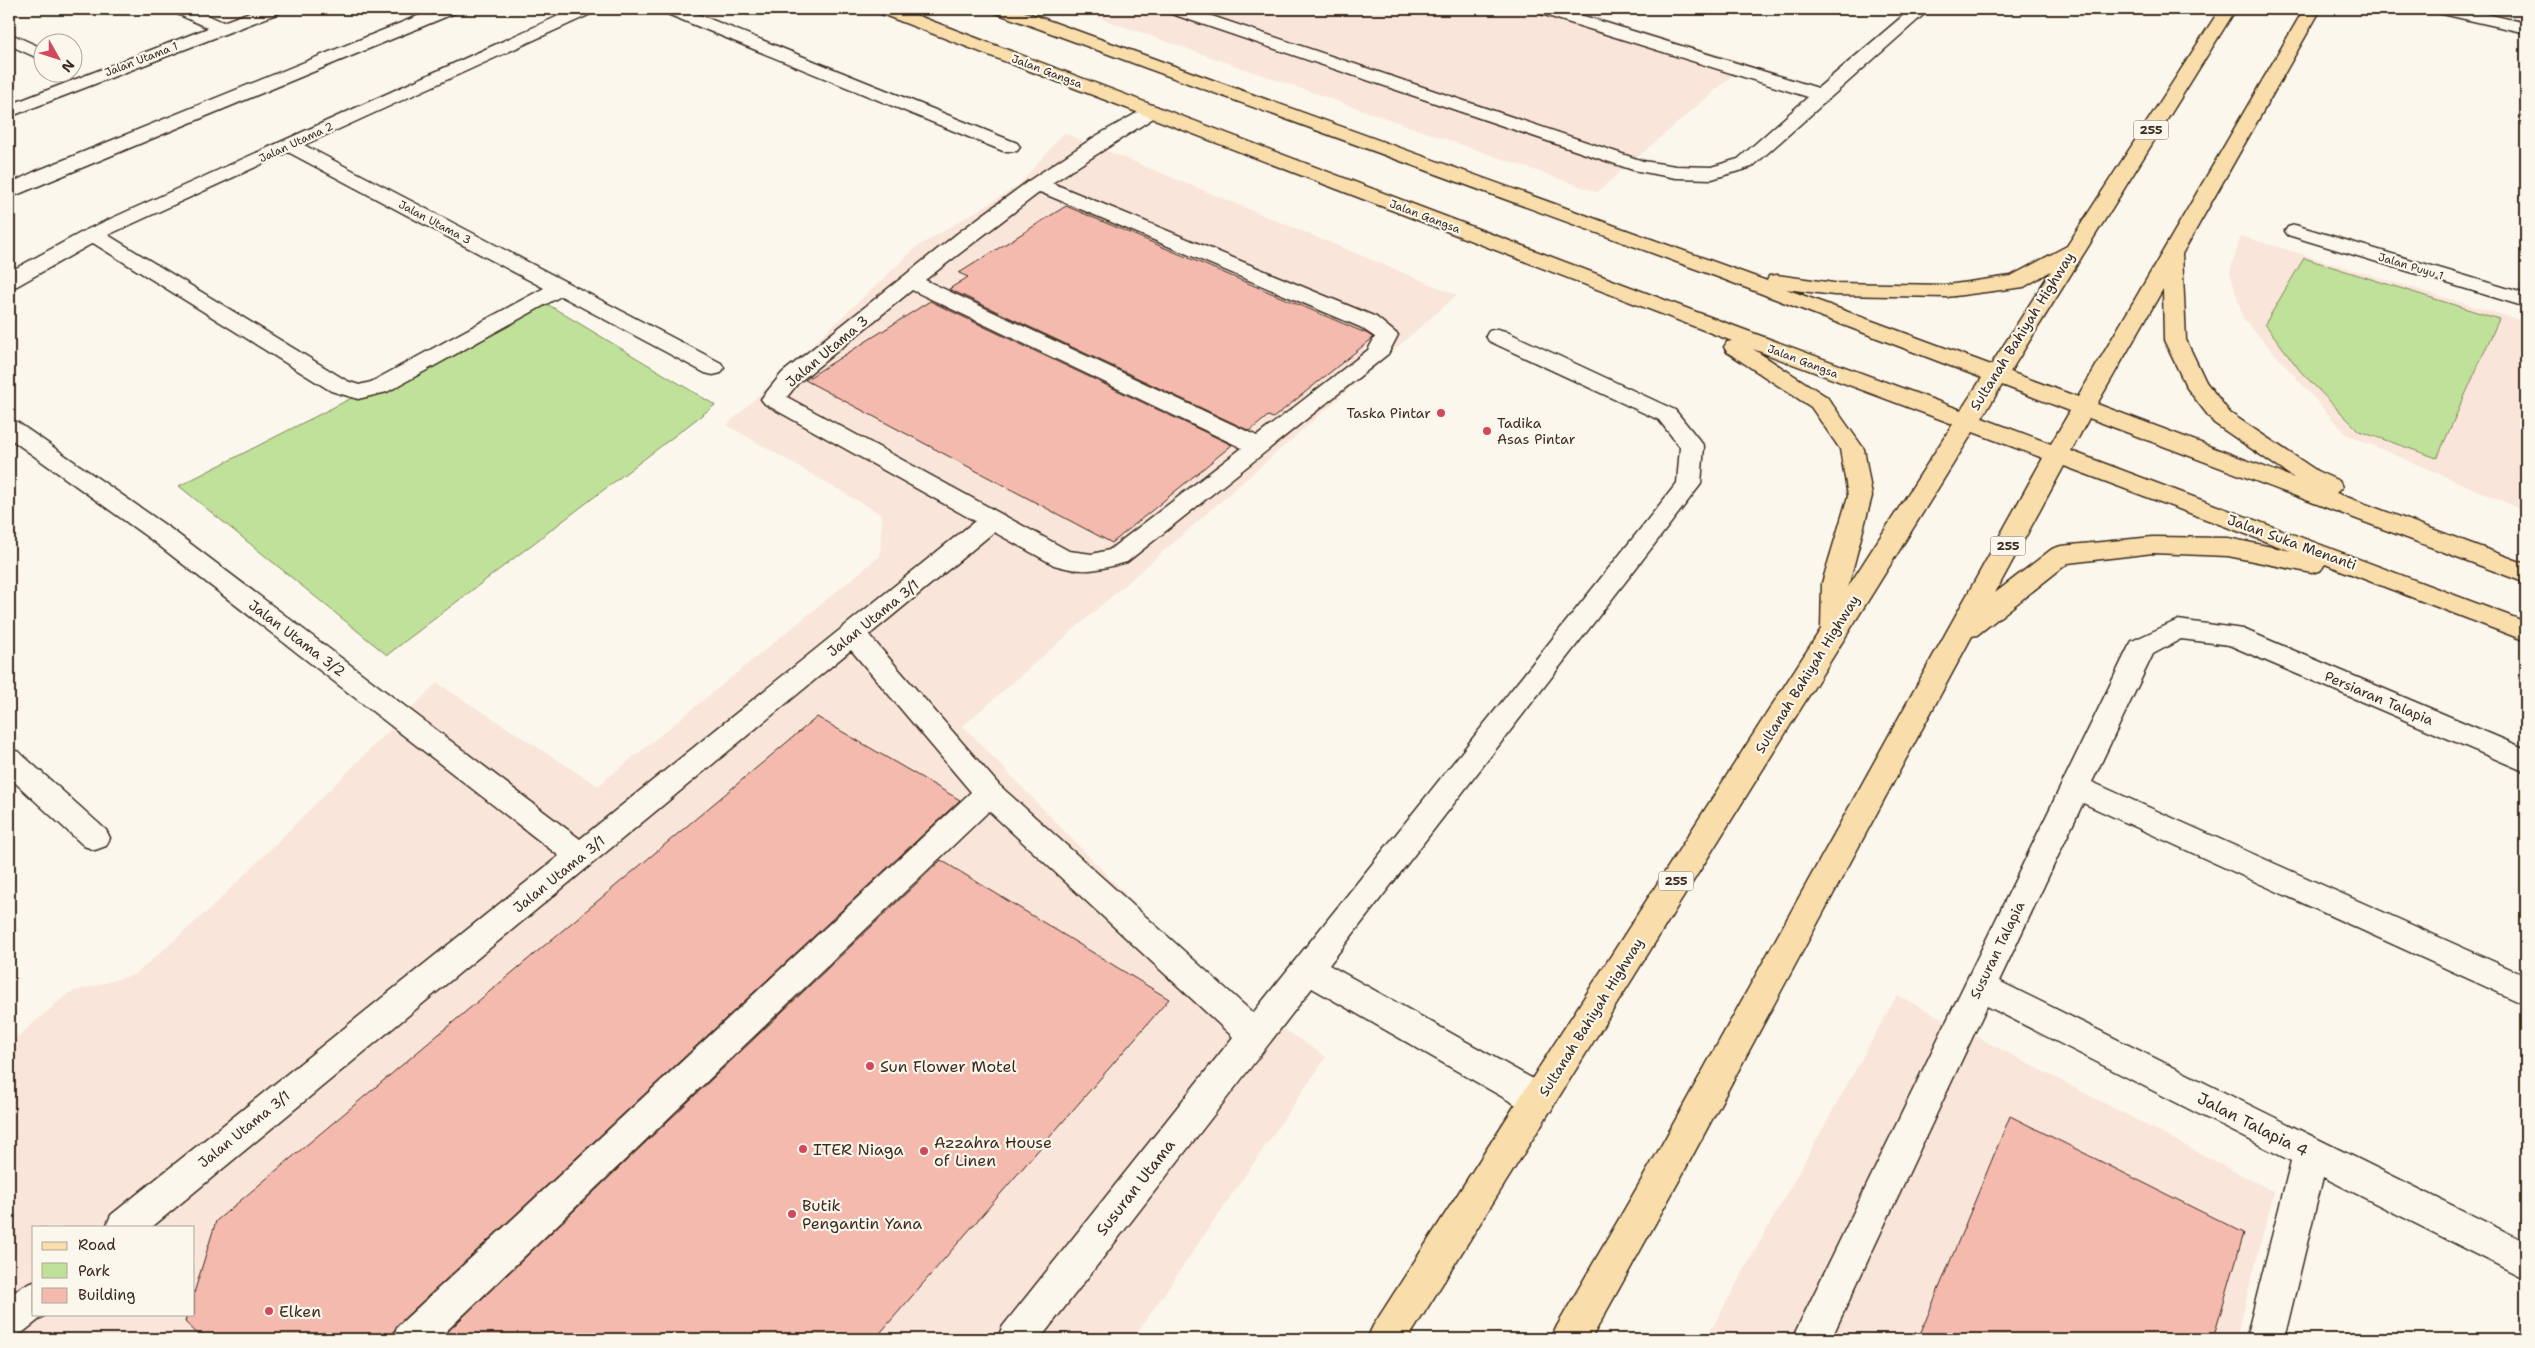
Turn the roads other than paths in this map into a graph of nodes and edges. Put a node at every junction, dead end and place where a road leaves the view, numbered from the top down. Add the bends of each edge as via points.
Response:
1 (181, 9) edge
2 (273, 9) edge
3 (449, 9) edge
4 (587, 9) edge
5 (671, 9) edge
6 (885, 9) edge
7 (1002, 9) edge
8 (1175, 9) edge
9 (1921, 9) edge
10 (2228, 9) edge
11 (2313, 9) edge
12 (2444, 9) edge
13 (1555, 10) edge
14 (222, 28) junction
15 (2526, 28) edge
16 (9, 38) edge
17 (32, 50) edge
18 (82, 75) edge
19 (89, 79) junction
20 (1822, 95) junction
21 (9, 111) edge
22 (1151, 111) junction
23 (289, 145) junction
24 (1010, 147) dead end
25 (1036, 184) junction
26 (9, 192) edge
27 (2295, 231) dead end
28 (93, 234) junction
29 (2073, 250) junction
30 (2172, 253) junction
31 (1722, 272) junction
32 (9, 281) edge
33 (912, 282) junction
34 (560, 288) junction
35 (2526, 301) edge
36 (1691, 318) junction
37 (1497, 336) dead end
38 (713, 368) dead end
39 (1994, 376) junction
40 (2083, 408) junction
41 (1965, 422) junction
42 (9, 427) edge
43 (1258, 446) junction
44 (2057, 456) junction
45 (993, 520) junction
46 (2424, 538) junction
47 (2526, 574) edge
48 (2399, 582) junction
49 (1834, 631) junction
50 (2526, 632) edge
51 (853, 634) junction
52 (1958, 636) junction
53 (2232, 636) joint
54 (9, 760) edge
55 (2526, 761) edge
56 (2075, 787) junction
57 (989, 793) junction
58 (95, 838) dead end
59 (581, 856) junction
60 (1307, 969) junction
61 (1980, 987) junction
62 (2526, 991) edge
63 (1254, 1035) junction
64 (1539, 1100) junction
65 (2311, 1153) junction
66 (125, 1226) edge
67 (2526, 1261) edge
68 (32, 1302) edge
69 (9, 1320) edge
70 (411, 1339) edge
71 (1016, 1339) edge
72 (1386, 1339) edge
73 (1570, 1339) edge
74 (1810, 1339) edge
75 (2265, 1339) edge

1 - 14 street
2 - 14 street, Jalan Utama 1
3 - 26 street via 40,176
4 - 23 street, Jalan Utama 2
5 - 24 street
6 - 22 main road, Jalan Gangsa
7 - 31 main road
8 - 20 street via 1605,155 1640,166 1676,172 1712,173 1745,163
9 - 20 street
10 - 29 main road, Sultanah Bahiyah Highway / 255
11 - 30 main road, 255
12 - 15 street
13 - 20 street
14 - 19 street, Jalan Utama 1
16 - 17 street
18 - 19 street
19 - 21 street, Jalan Utama 1
22 - 25 street, Jalan Utama 3 via 1098,141
22 - 36 main road, Jalan Gangsa
23 - 28 street, Jalan Utama 2
23 - 34 street, Jalan Utama 3
25 - 33 street, Jalan Utama 3
25 - 43 street via 1368,322 1387,335 1377,354
27 - 35 street, Jalan Puyu 1
28 - 32 street, Jalan Utama 2
28 - 34 street via 339,386 358,392 378,388
29 - 31 main road via 2016,282 1947,291 1834,289
29 - 39 main road, Sultanah Bahiyah Highway / 255
30 - 40 main road, 255
30 - 46 main road via 2175,340 2195,383 2222,418 2308,476
31 - 39 main road
33 - 43 street
33 - 45 street, Jalan Utama 3 via 790,378 773,399
34 - 38 street, Jalan Utama 3
36 - 41 main road, Jalan Gangsa
36 - 49 main road via 1819,402 1852,449 1860,496 1835,583
37 - 60 street, Susuran Utama via 1667,415 1692,446 1689,484
39 - 40 main road
39 - 41 main road, Sultanah Bahiyah Highway / 255
40 - 44 main road, 255
40 - 46 main road
41 - 44 main road, Jalan Gangsa
41 - 49 main road, Sultanah Bahiyah Highway / 255
42 - 59 street, Jalan Utama 3/2 via 162,535
43 - 45 street, Jalan Utama 3 via 1118,556 1092,563 1063,559
44 - 48 main road, Jalan Suka Menanti
44 - 52 main road, 255
45 - 51 street, Jalan Utama 3/1
46 - 47 main road
48 - 50 main road, Jalan Suka Menanti
48 - 52 main road via 2228,547 2154,545 2061,555
49 - 64 main road, Sultanah Bahiyah Highway / 255
51 - 57 street
51 - 59 street, Jalan Utama 3/1
52 - 73 main road, 255 via 1668,1167
53 - 55 street, Persiaran Talapia
53 - 56 street, Susuran Talapia via 2178,629 2142,648
54 - 58 street
56 - 61 street, Susuran Talapia
56 - 62 street
57 - 63 street
57 - 70 street
59 - 66 street, Jalan Utama 3/1
60 - 63 street, Susuran Utama
60 - 64 street
61 - 65 street, Jalan Talapia 4
61 - 74 street, Susuran Talapia
63 - 71 street, Susuran Utama
64 - 72 main road, Sultanah Bahiyah Highway / 255
65 - 67 street, Jalan Talapia 4
65 - 75 street
68 - 69 street

